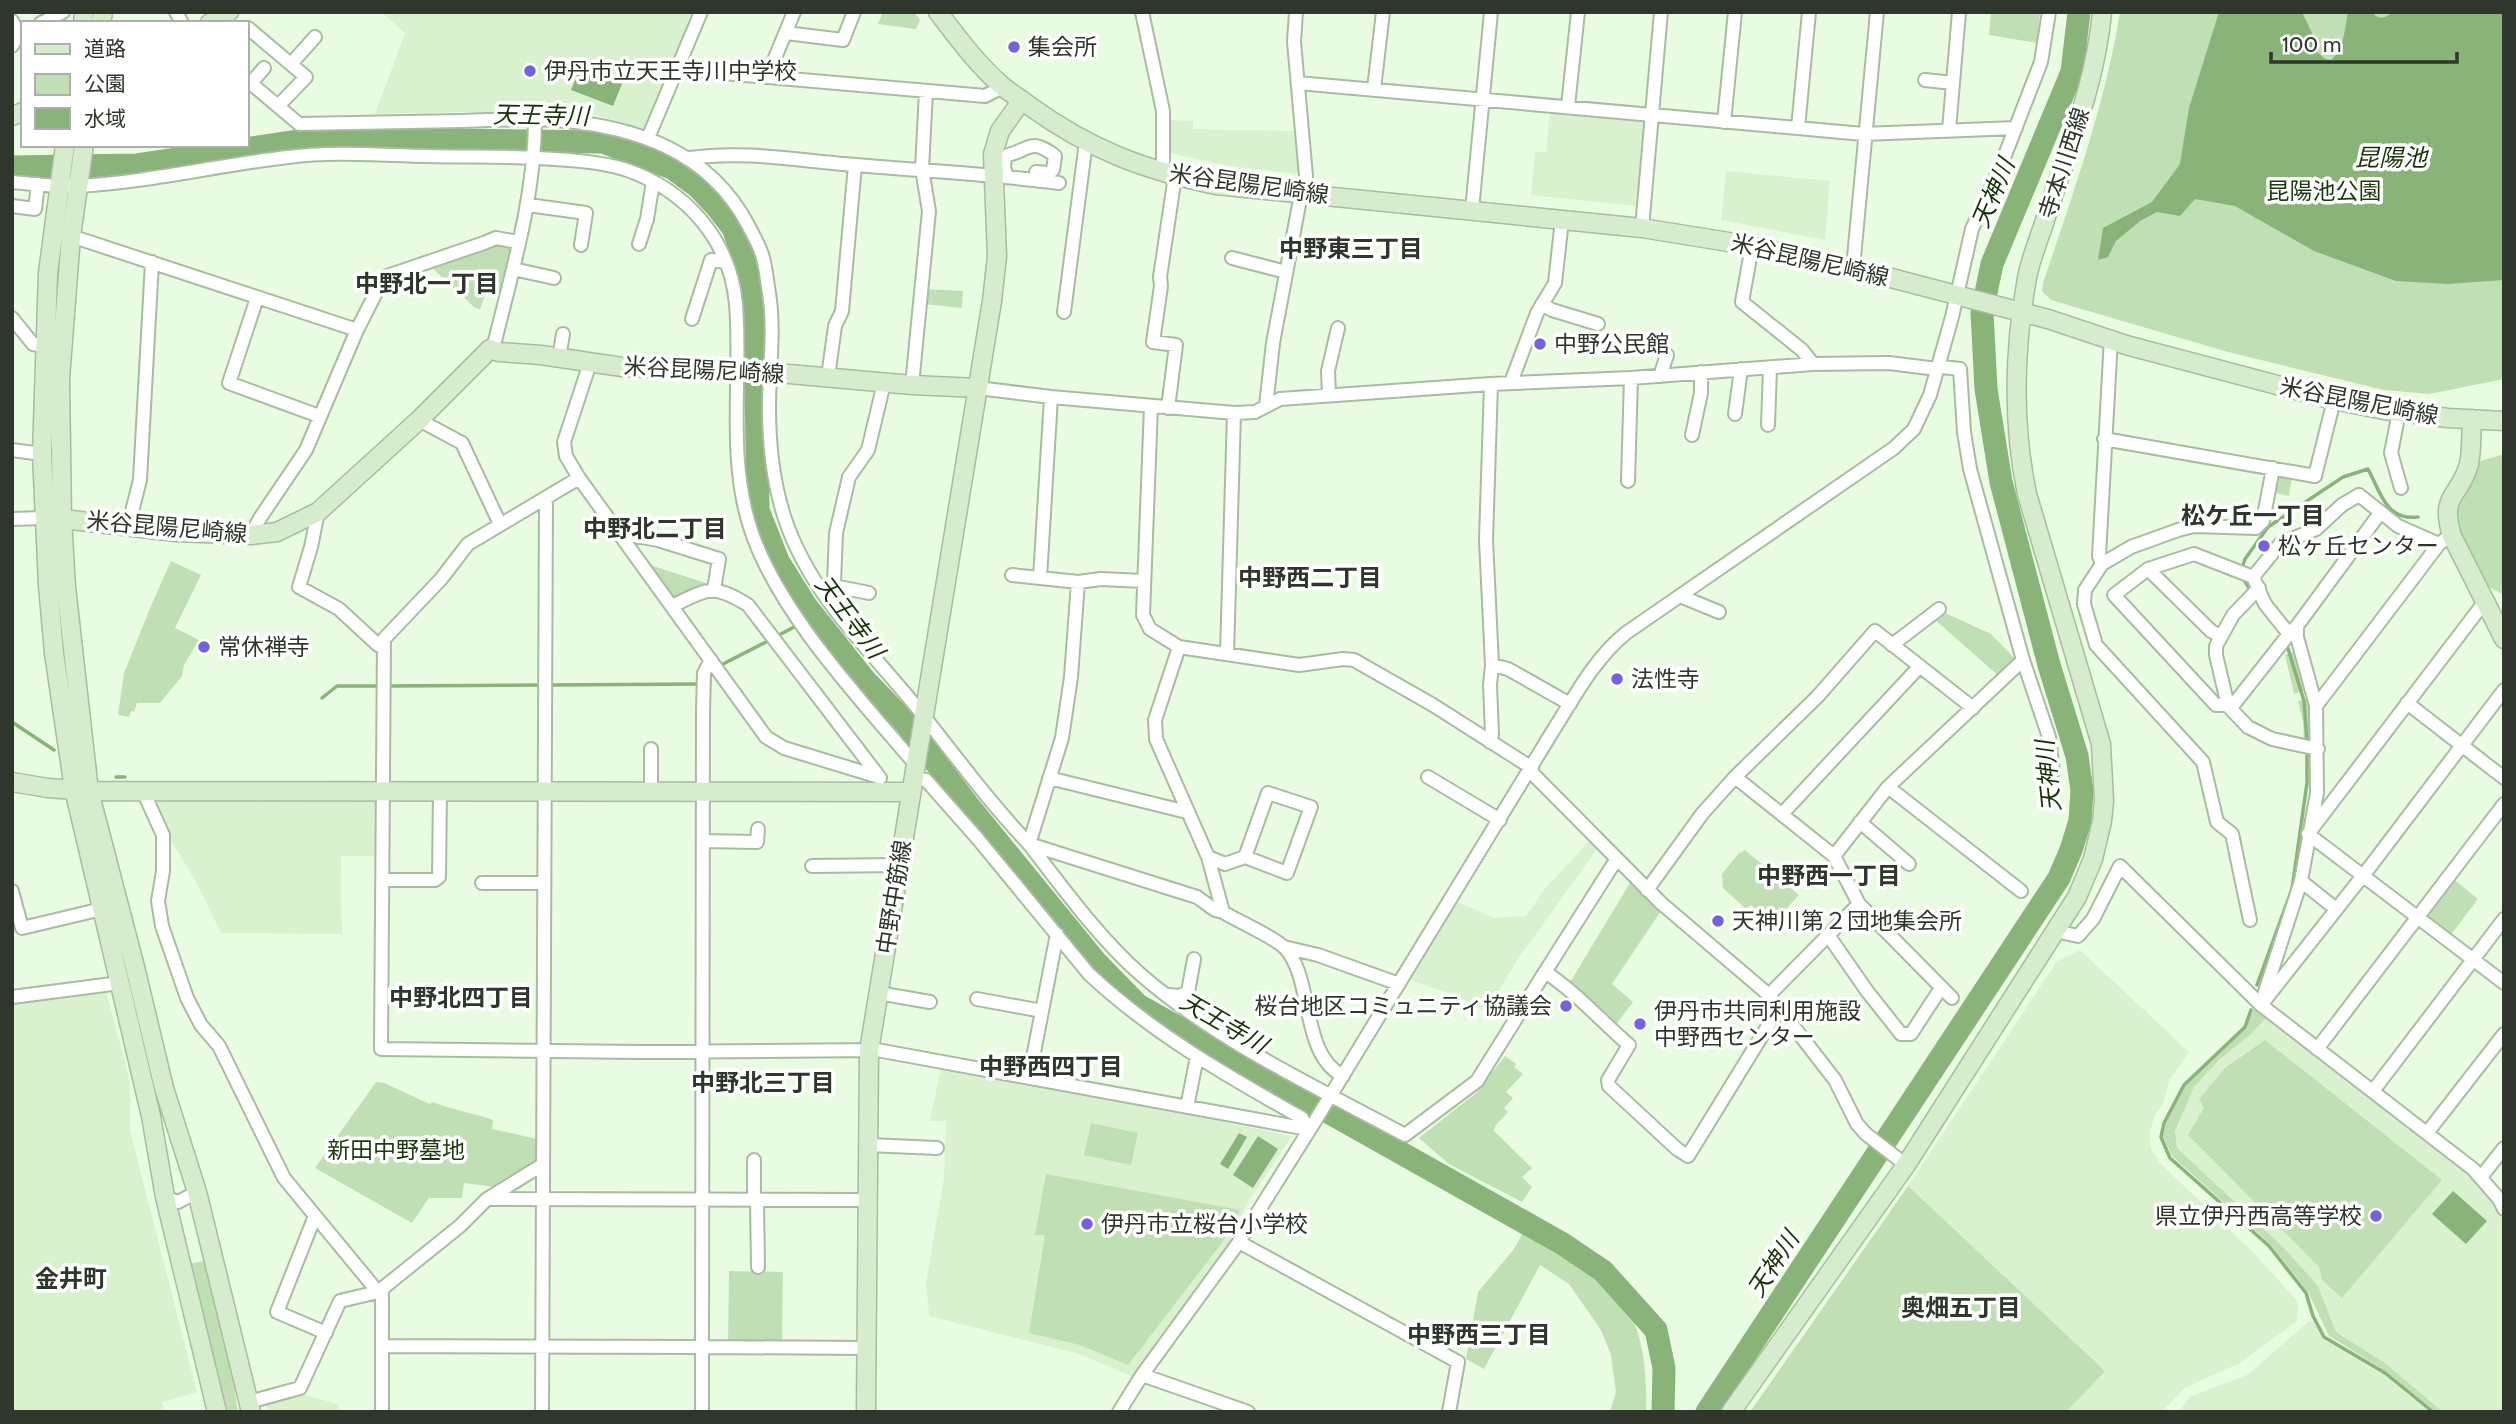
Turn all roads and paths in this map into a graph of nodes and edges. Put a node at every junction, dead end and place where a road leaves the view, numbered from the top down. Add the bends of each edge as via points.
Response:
1 (63, 12) edge
2 (229, 12) edge
3 (701, 12) edge
4 (794, 12) edge
5 (854, 12) edge
6 (938, 12) edge
7 (1142, 12) edge
8 (1296, 12) edge
9 (1383, 12) edge
10 (1491, 12) edge
11 (1578, 12) edge
12 (1661, 12) edge
13 (1735, 12) edge
14 (1809, 12) edge
15 (1877, 12) edge
16 (1959, 12) edge
17 (2049, 12) edge
18 (2102, 12) edge
19 (12, 21) edge
20 (45, 21) edge
21 (213, 21) edge
22 (248, 29) edge
23 (786, 33) junction
24 (18, 37) edge
25 (315, 37) dead end
26 (291, 64) junction
27 (264, 68) dead end
28 (677, 69) junction
29 (767, 77) junction
30 (1925, 80) dead end
31 (249, 81) edge
32 (1298, 83) junction
33 (1953, 83) junction
34 (1003, 87) junction
35 (1374, 89) junction
36 (926, 91) junction
37 (1022, 100) junction
38 (1482, 100) junction
39 (279, 105) junction
40 (1568, 106) junction
41 (1652, 115) junction
42 (1724, 122) junction
43 (535, 123) junction
44 (1798, 128) junction
45 (2016, 128) junction
46 (1949, 130) junction
47 (1863, 134) junction
48 (648, 138) junction
49 (1086, 142) junction
50 (83, 148) edge
51 (65, 149) edge
52 (535, 155) junction
53 (690, 158) junction
54 (855, 165) junction
55 (922, 169) junction
56 (1001, 173) junction
57 (1169, 175) junction
58 (12, 182) edge
59 (653, 182) junction
60 (69, 183) junction
61 (1059, 183) dead end
62 (38, 184) junction
63 (1301, 194) junction
64 (528, 205) junction
65 (12, 206) edge
66 (1472, 210) junction
67 (1562, 219) junction
68 (1642, 228) junction
69 (71, 236) junction
70 (518, 242) junction
71 (639, 244) dead end
72 (581, 245) dead end
73 (1752, 246) junction
74 (1232, 258) dead end
75 (152, 262) junction
76 (725, 262) junction
77 (1853, 268) junction
78 (513, 269) junction
79 (1286, 272) junction
80 (554, 278) dead end
81 (1961, 297) junction
82 (257, 298) junction
83 (1542, 304) junction
84 (2015, 310) junction
85 (1064, 312) dead end
86 (12, 318) edge
87 (692, 319) dead end
88 (1598, 324) dead end
89 (1338, 328) dead end
90 (20, 330) junction
91 (357, 330) junction
92 (563, 334) dead end
93 (2111, 338) junction
94 (12, 342) edge
95 (45, 346) junction
96 (490, 349) junction
97 (1667, 355) dead end
98 (559, 358) junction
99 (590, 363) junction
100 (1813, 364) junction
101 (1770, 368) junction
102 (1741, 369) junction
103 (1937, 369) junction
104 (739, 370) junction
105 (769, 372) junction
106 (1701, 372) junction
107 (1660, 376) junction
108 (828, 377) junction
109 (1631, 378) junction
110 (884, 383) junction
111 (1514, 383) junction
112 (1491, 384) junction
113 (912, 385) junction
114 (978, 388) junction
115 (1329, 395) junction
116 (1051, 397) junction
117 (2334, 400) junction
118 (1266, 406) junction
119 (1151, 407) junction
120 (1168, 408) junction
121 (1234, 412) junction
122 (2399, 412) junction
123 (1735, 414) dead end
124 (319, 416) junction
125 (2472, 419) junction
126 (419, 420) junction
127 (2504, 421) edge
128 (1768, 425) dead end
129 (1692, 435) dead end
130 (2104, 439) junction
131 (12, 450) edge
132 (42, 454) junction
133 (2273, 468) junction
134 (579, 478) junction
135 (1628, 481) dead end
136 (2401, 488) dead end
137 (546, 498) junction
138 (318, 512) junction
139 (2380, 513) junction
140 (53, 518) junction
141 (12, 519) edge
142 (499, 524) junction
143 (128, 527) junction
144 (619, 533) junction
145 (251, 535) junction
146 (2445, 540) junction
147 (2102, 564) junction
148 (2148, 569) junction
149 (1012, 575) dead end
150 (1040, 578) junction
151 (1143, 581) junction
152 (1078, 582) junction
153 (2256, 582) junction
154 (834, 586) junction
155 (714, 589) junction
156 (869, 593) dead end
157 (1679, 596) junction
158 (2486, 600) junction
159 (672, 606) junction
160 (833, 607) junction
161 (1939, 609) dead end
162 (1719, 612) dead end
163 (2293, 630) junction
164 (2220, 636) junction
165 (2504, 639) edge
166 (1892, 645) junction
167 (1179, 647) junction
168 (384, 648) junction
169 (1227, 654) junction
170 (710, 660) junction
171 (2024, 660) junction
172 (1492, 665) junction
173 (1920, 666) junction
174 (2504, 690) edge
175 (2407, 703) junction
176 (1570, 704) junction
177 (2228, 706) junction
178 (2316, 706) junction
179 (1973, 708) junction
180 (923, 719) junction
181 (1490, 742) junction
182 (2462, 745) junction
183 (651, 749) dead end
184 (2318, 749) junction
185 (1531, 770) junction
186 (2053, 772) dead end
187 (914, 773) junction
188 (879, 777) junction
189 (1428, 777) dead end
190 (1735, 777) junction
191 (1049, 778) junction
192 (2504, 778) edge
193 (12, 782) edge
194 (1888, 787) junction
195 (384, 789) junction
196 (81, 790) junction
197 (440, 790) junction
198 (143, 791) junction
199 (544, 791) junction
200 (651, 791) junction
201 (704, 791) junction
202 (890, 792) junction
203 (2504, 804) edge
204 (1187, 812) junction
205 (1782, 814) junction
206 (1500, 820) junction
207 (1860, 822) junction
208 (2308, 834) junction
209 (704, 841) junction
210 (758, 841) dead end
211 (1029, 844) junction
212 (1834, 856) junction
213 (1208, 857) junction
214 (1245, 857) junction
215 (1616, 860) junction
216 (1909, 864) dead end
217 (899, 865) junction
218 (812, 866) dead end
219 (2362, 875) junction
220 (383, 880) junction
221 (2301, 881) junction
222 (482, 883) dead end
223 (544, 883) junction
224 (1647, 890) junction
225 (12, 891) edge
226 (2021, 891) dead end
227 (1859, 904) junction
228 (102, 909) junction
229 (2336, 909) junction
230 (1223, 912) junction
231 (2246, 914) dead end
232 (2417, 917) junction
233 (2504, 919) edge
234 (2056, 930) junction
235 (1057, 934) junction
236 (1829, 935) junction
237 (1284, 947) junction
238 (1194, 959) dead end
239 (2473, 959) junction
240 (1545, 972) junction
241 (120, 983) junction
242 (2504, 983) edge
243 (1399, 984) junction
244 (1941, 988) junction
245 (878, 993) junction
246 (1168, 995) junction
247 (1769, 995) junction
248 (12, 997) edge
249 (1952, 998) dead end
250 (977, 999) dead end
251 (930, 1002) dead end
252 (2261, 1004) junction
253 (1779, 1009) junction
254 (1042, 1011) junction
255 (2504, 1034) edge
256 (2317, 1049) junction
257 (542, 1050) junction
258 (869, 1051) junction
259 (703, 1052) junction
260 (1197, 1057) junction
261 (1343, 1076) junction
262 (1029, 1078) junction
263 (2373, 1091) junction
264 (1330, 1097) junction
265 (1187, 1107) junction
266 (1312, 1125) junction
267 (2427, 1133) junction
268 (868, 1145) junction
269 (937, 1148) dead end
270 (2504, 1148) edge
271 (754, 1160) dead end
272 (1901, 1161) junction
273 (541, 1165) junction
274 (2481, 1177) junction
275 (197, 1192) junction
276 (165, 1197) junction
277 (487, 1199) junction
278 (701, 1199) junction
279 (542, 1200) junction
280 (756, 1200) junction
281 (868, 1200) junction
282 (2502, 1202) edge
283 (315, 1216) junction
284 (1239, 1242) junction
285 (758, 1267) dead end
286 (380, 1291) junction
287 (326, 1333) junction
288 (382, 1346) junction
289 (702, 1347) junction
290 (542, 1348) junction
291 (867, 1348) junction
292 (1142, 1375) junction
293 (250, 1407) edge
294 (217, 1412) edge
295 (382, 1412) edge
296 (542, 1412) edge
297 (702, 1412) edge
298 (866, 1412) edge
299 (1119, 1412) edge
300 (1248, 1412) edge
301 (1450, 1412) edge
302 (1731, 1412) edge

1 - 20 street
2 - 21 main road
3 - 28 street
4 - 23 street
5 - 23 street via 843,40
6 - 34 main road
7 - 57 street via 1163,111
8 - 32 street
9 - 35 street
10 - 38 street
11 - 40 street
12 - 41 street
13 - 42 street
14 - 44 street
15 - 47 street
16 - 33 street
17 - 45 street via 2041,62
18 - 84 main road, 寺本川西線 via 2086,91
19 - 24 street
22 - 26 street
23 - 29 street
25 - 26 street
26 - 39 street via 306,77
27 - 31 street
28 - 29 street
28 - 48 street
29 - 36 street
30 - 33 street
31 - 39 street
32 - 35 street
32 - 63 street via 1306,176
33 - 46 street
34 - 36 street via 985,96
34 - 37 main road
35 - 38 street
36 - 55 street
37 - 49 main road, 米谷昆陽尼崎線
37 - 56 main road via 1000,131 993,154
38 - 40 street
38 - 66 street
39 - 43 street via 299,124
40 - 41 street
41 - 42 street
41 - 68 street
42 - 44 street
43 - 48 street via 583,123
43 - 52 street
44 - 47 street
45 - 46 street
45 - 81 street via 1972,229
46 - 47 street
47 - 77 street
48 - 53 street
49 - 57 main road, 米谷昆陽尼崎線
49 - 85 street via 1069,226 1071,289
50 - 60 main road
51 - 60 main road
52 - 59 street via 624,169
52 - 60 street via 329,153
52 - 64 street
53 - 54 street via 718,154
53 - 105 street via 733,202 762,256 770,297
54 - 55 street
54 - 108 street via 842,311 835,326
55 - 56 street
55 - 113 street via 929,211
56 - 61 street
56 - 114 main road via 997,256
57 - 63 main road, 米谷昆陽尼崎線
57 - 120 street via 1153,342 1176,345
58 - 62 street
59 - 71 street
59 - 76 street via 672,192 703,221
60 - 62 street
60 - 69 main road
60 - 95 main road via 48,272
62 - 65 street via 34,209
63 - 66 main road, 米谷昆陽尼崎線
63 - 79 street
64 - 70 street
64 - 72 street via 586,213
66 - 67 main road, 米谷昆陽尼崎線
67 - 68 main road, 米谷昆陽尼崎線
67 - 83 street via 1555,282
68 - 73 main road, 米谷昆陽尼崎線
69 - 75 street
69 - 140 main road
70 - 78 street
70 - 91 street via 491,239 387,276
73 - 77 main road, 米谷昆陽尼崎線
73 - 100 street via 1742,302
74 - 79 street
75 - 82 street
75 - 143 street via 140,480
76 - 87 street via 711,260
76 - 104 street via 736,303
77 - 81 main road, 米谷昆陽尼崎線
78 - 80 street
78 - 96 street
79 - 118 street
81 - 84 main road, 米谷昆陽尼崎線
81 - 103 street
82 - 91 street
82 - 124 street via 229,383
83 - 88 street
83 - 111 street via 1526,338
84 - 93 main road, 米谷昆陽尼崎線
84 - 234 main road, 寺本川西線 via 2023,474 2101,744 2104,772 2102,821 2093,859
86 - 90 street
89 - 115 street via 1328,371
90 - 94 street
90 - 95 street via 33,344
91 - 124 street
92 - 98 street
93 - 117 main road, 米谷昆陽尼崎線
93 - 130 street
95 - 132 main road
96 - 98 main road, 米谷昆陽尼崎線
96 - 126 main road, 米谷昆陽尼崎線
97 - 107 street
98 - 99 main road, 米谷昆陽尼崎線
99 - 104 main road, 米谷昆陽尼崎線
99 - 134 street via 564,442 566,456
100 - 101 street
100 - 103 street via 1889,363
101 - 102 street
101 - 128 street
102 - 106 street
102 - 123 street
103 - 157 street via 1921,417 1905,439
103 - 171 street via 1960,369 1970,469
104 - 105 main road, 米谷昆陽尼崎線
104 - 187 street via 737,451 750,527 775,583 801,623
105 - 108 main road, 米谷昆陽尼崎線
105 - 160 street via 776,491 792,541
106 - 107 street
106 - 129 street
107 - 109 street
108 - 110 main road, 米谷昆陽尼崎線
109 - 111 street
109 - 135 street
110 - 113 main road, 米谷昆陽尼崎線
110 - 154 street via 868,450 849,477 836,533
111 - 112 street
112 - 115 street
112 - 172 street via 1486,540
113 - 114 main road, 米谷昆陽尼崎線
114 - 116 street
114 - 180 main road, 中野中筋線
115 - 118 street via 1280,399
116 - 119 street
116 - 150 street
117 - 122 main road, 米谷昆陽尼崎線
117 - 133 street via 2315,475
118 - 121 street via 1255,412
119 - 120 street
119 - 151 street
120 - 121 street
121 - 169 street
122 - 125 main road, 米谷昆陽尼崎線
122 - 136 street via 2389,465
124 - 145 street via 306,450
125 - 127 main road, 米谷昆陽尼崎線
125 - 146 main road via 2470,462 2446,510
126 - 138 main road, 米谷昆陽尼崎線
126 - 142 street via 462,443
130 - 133 street
130 - 147 street
131 - 132 street
132 - 140 main road
133 - 147 street via 2263,521 2256,528 2193,526 2132,547
134 - 137 street
134 - 144 street
137 - 142 street
137 - 199 street
138 - 145 main road, 米谷昆陽尼崎線 via 277,532
138 - 168 street via 299,587 339,609
139 - 146 street via 2413,533
139 - 153 street via 2356,495 2316,529 2280,544
139 - 163 street
140 - 141 street
140 - 143 main road, 米谷昆陽尼崎線
140 - 196 main road, 米谷昆陽尼崎線 via 66,587
142 - 168 street via 468,544 384,639
143 - 145 main road, 米谷昆陽尼崎線
144 - 155 street via 719,559
144 - 159 street
146 - 158 main road
146 - 178 street
147 - 231 street via 2085,590 2084,604 2096,645 2203,762 2206,798 2217,822 2232,834 2229,848
148 - 153 street via 2194,554
148 - 164 street
148 - 177 street via 2114,595 2216,705
149 - 150 street
150 - 152 street
151 - 152 street
151 - 167 street via 1146,623
152 - 191 street via 1069,697
153 - 163 street via 2270,611
153 - 164 street
154 - 156 street
154 - 160 street
155 - 159 street
155 - 188 street via 748,606
157 - 162 street
157 - 176 street via 1615,642
158 - 165 main road
158 - 175 street
159 - 170 street
160 - 180 street
161 - 166 street
163 - 177 street via 2234,705
163 - 178 street
164 - 177 street via 2216,654
166 - 173 street
166 - 190 street via 1875,631 1818,696
167 - 169 street
167 - 204 street via 1155,720 1156,739
168 - 195 street
169 - 181 street via 1299,664 1354,660
170 - 188 street via 766,737 784,748
170 - 201 street via 704,673
171 - 179 street
171 - 186 street via 2049,737
172 - 176 street via 1508,669
172 - 181 street
173 - 179 street
173 - 205 street
174 - 182 street
175 - 182 street
175 - 208 street
176 - 185 street
177 - 184 street via 2248,727
178 - 184 street
179 - 194 street
180 - 187 main road, 中野中筋線
180 - 211 street
181 - 185 street
182 - 192 street
182 - 219 street
183 - 200 street
184 - 208 street via 2317,793
185 - 206 street
185 - 215 street
187 - 202 main road
187 - 217 main road, 中野中筋線
187 - 235 street via 926,780
188 - 202 street
189 - 206 street
190 - 205 street
190 - 224 street
191 - 204 street
191 - 211 street
193 - 196 main road
194 - 207 street
194 - 226 street
195 - 197 main road
195 - 198 main road
195 - 220 street
196 - 198 main road
196 - 228 main road
196 - 275 main road
197 - 199 main road
197 - 220 street via 439,877
198 - 283 street via 163,835 158,901 187,998 219,1046 284,1178
199 - 200 main road
199 - 223 street
200 - 201 main road
201 - 202 main road
201 - 209 street
203 - 232 street
204 - 213 street
205 - 212 street
206 - 243 street
207 - 212 street
207 - 216 street
208 - 219 street
208 - 221 street
209 - 210 street
209 - 259 street
211 - 230 street via 1197,897
211 - 246 street via 1107,940
212 - 227 street
213 - 214 street via 1225,864
213 - 230 street
214 - 214 street via 1268,793 1311,807 1287,873
215 - 224 street
215 - 240 street
217 - 218 street via 827,870
217 - 245 main road, 中野中筋線
219 - 229 street
219 - 232 street
220 - 257 street via 381,1049
221 - 229 street
221 - 252 street
222 - 223 street
223 - 257 street
224 - 247 street
225 - 228 street via 22,928
227 - 236 street
227 - 244 street
228 - 241 main road
229 - 252 street
230 - 237 street
232 - 239 street
232 - 256 street
233 - 239 street
234 - 252 street via 2078,936 2093,919 2120,866
234 - 272 main road, 寺本川西線
235 - 254 street
235 - 260 street via 1110,993
236 - 244 street via 1901,1034 1911,1034
236 - 247 street
237 - 243 street
237 - 261 street via 1301,979 1315,1039 1326,1060
238 - 246 street via 1188,992
239 - 242 street
239 - 263 street
240 - 253 street via 1629,1045 1608,1080 1609,1086 1688,1156
240 - 264 street via 1477,1081 1406,1135
241 - 248 street
241 - 276 main road
243 - 261 street
244 - 249 street
245 - 251 street
245 - 258 main road, 中野中筋線
246 - 264 street via 1255,1054
247 - 253 street
250 - 254 street
252 - 256 street
253 - 272 street via 1835,1080 1857,1124
254 - 262 street
255 - 267 street
256 - 263 street
257 - 259 street
257 - 273 street
258 - 259 street
258 - 262 street
258 - 268 main road, 中野中筋線
259 - 278 street
260 - 265 street
260 - 266 street
261 - 264 street
262 - 265 street
263 - 267 street
264 - 266 street
265 - 266 street
266 - 284 street
267 - 274 street
268 - 269 street
268 - 281 main road, 中野中筋線
270 - 274 street
271 - 280 street
272 - 302 main road, 寺本川西線
273 - 277 street
273 - 279 street
274 - 282 street
275 - 276 street via 178,1202
275 - 293 main road
276 - 294 main road
277 - 279 street
277 - 286 street
278 - 279 street
278 - 280 street
278 - 289 street
279 - 290 street
280 - 281 street
280 - 285 street
281 - 291 main road, 中野中筋線
283 - 286 street
283 - 287 street via 277,1312
284 - 292 street
284 - 301 street via 1458,1362
286 - 287 street via 340,1301
286 - 288 street
287 - 293 street via 300,1388
288 - 290 street
288 - 295 street
289 - 290 street
289 - 291 street
289 - 297 street
290 - 296 street
291 - 298 main road, 中野中筋線
292 - 299 street
292 - 300 street

